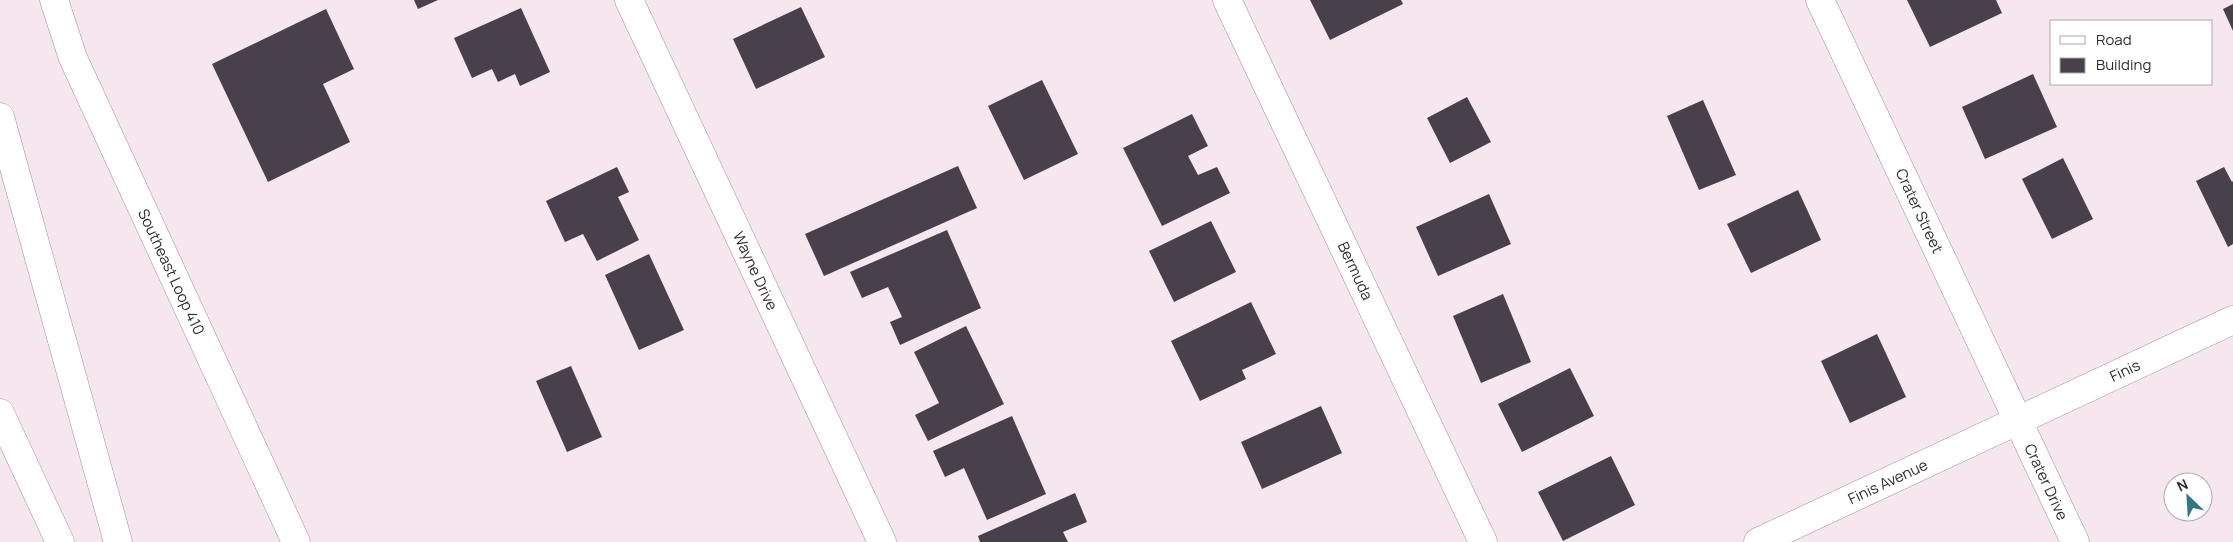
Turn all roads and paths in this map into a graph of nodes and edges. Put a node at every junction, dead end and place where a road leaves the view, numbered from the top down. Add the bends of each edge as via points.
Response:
1 (54, 0) edge
2 (629, 0) edge
3 (1227, 0) edge
4 (1820, 0) edge
5 (0, 116) edge
6 (2233, 320) edge
7 (0, 413) edge
8 (2017, 421) junction
9 (60, 542) edge
10 (118, 542) edge
11 (296, 542) edge
12 (882, 542) edge
13 (1483, 542) edge
14 (1758, 542) edge
15 (2075, 542) edge

1 - 11 main road, Southeast Loop 410 via 73,58
2 - 12 main road, Wayne Drive
3 - 13 main road, Bermuda
4 - 8 main road, Crater Street
5 - 10 main road
6 - 8 main road, Finis
7 - 9 main road
8 - 14 main road, Finis Avenue
8 - 15 main road, Crater Drive

